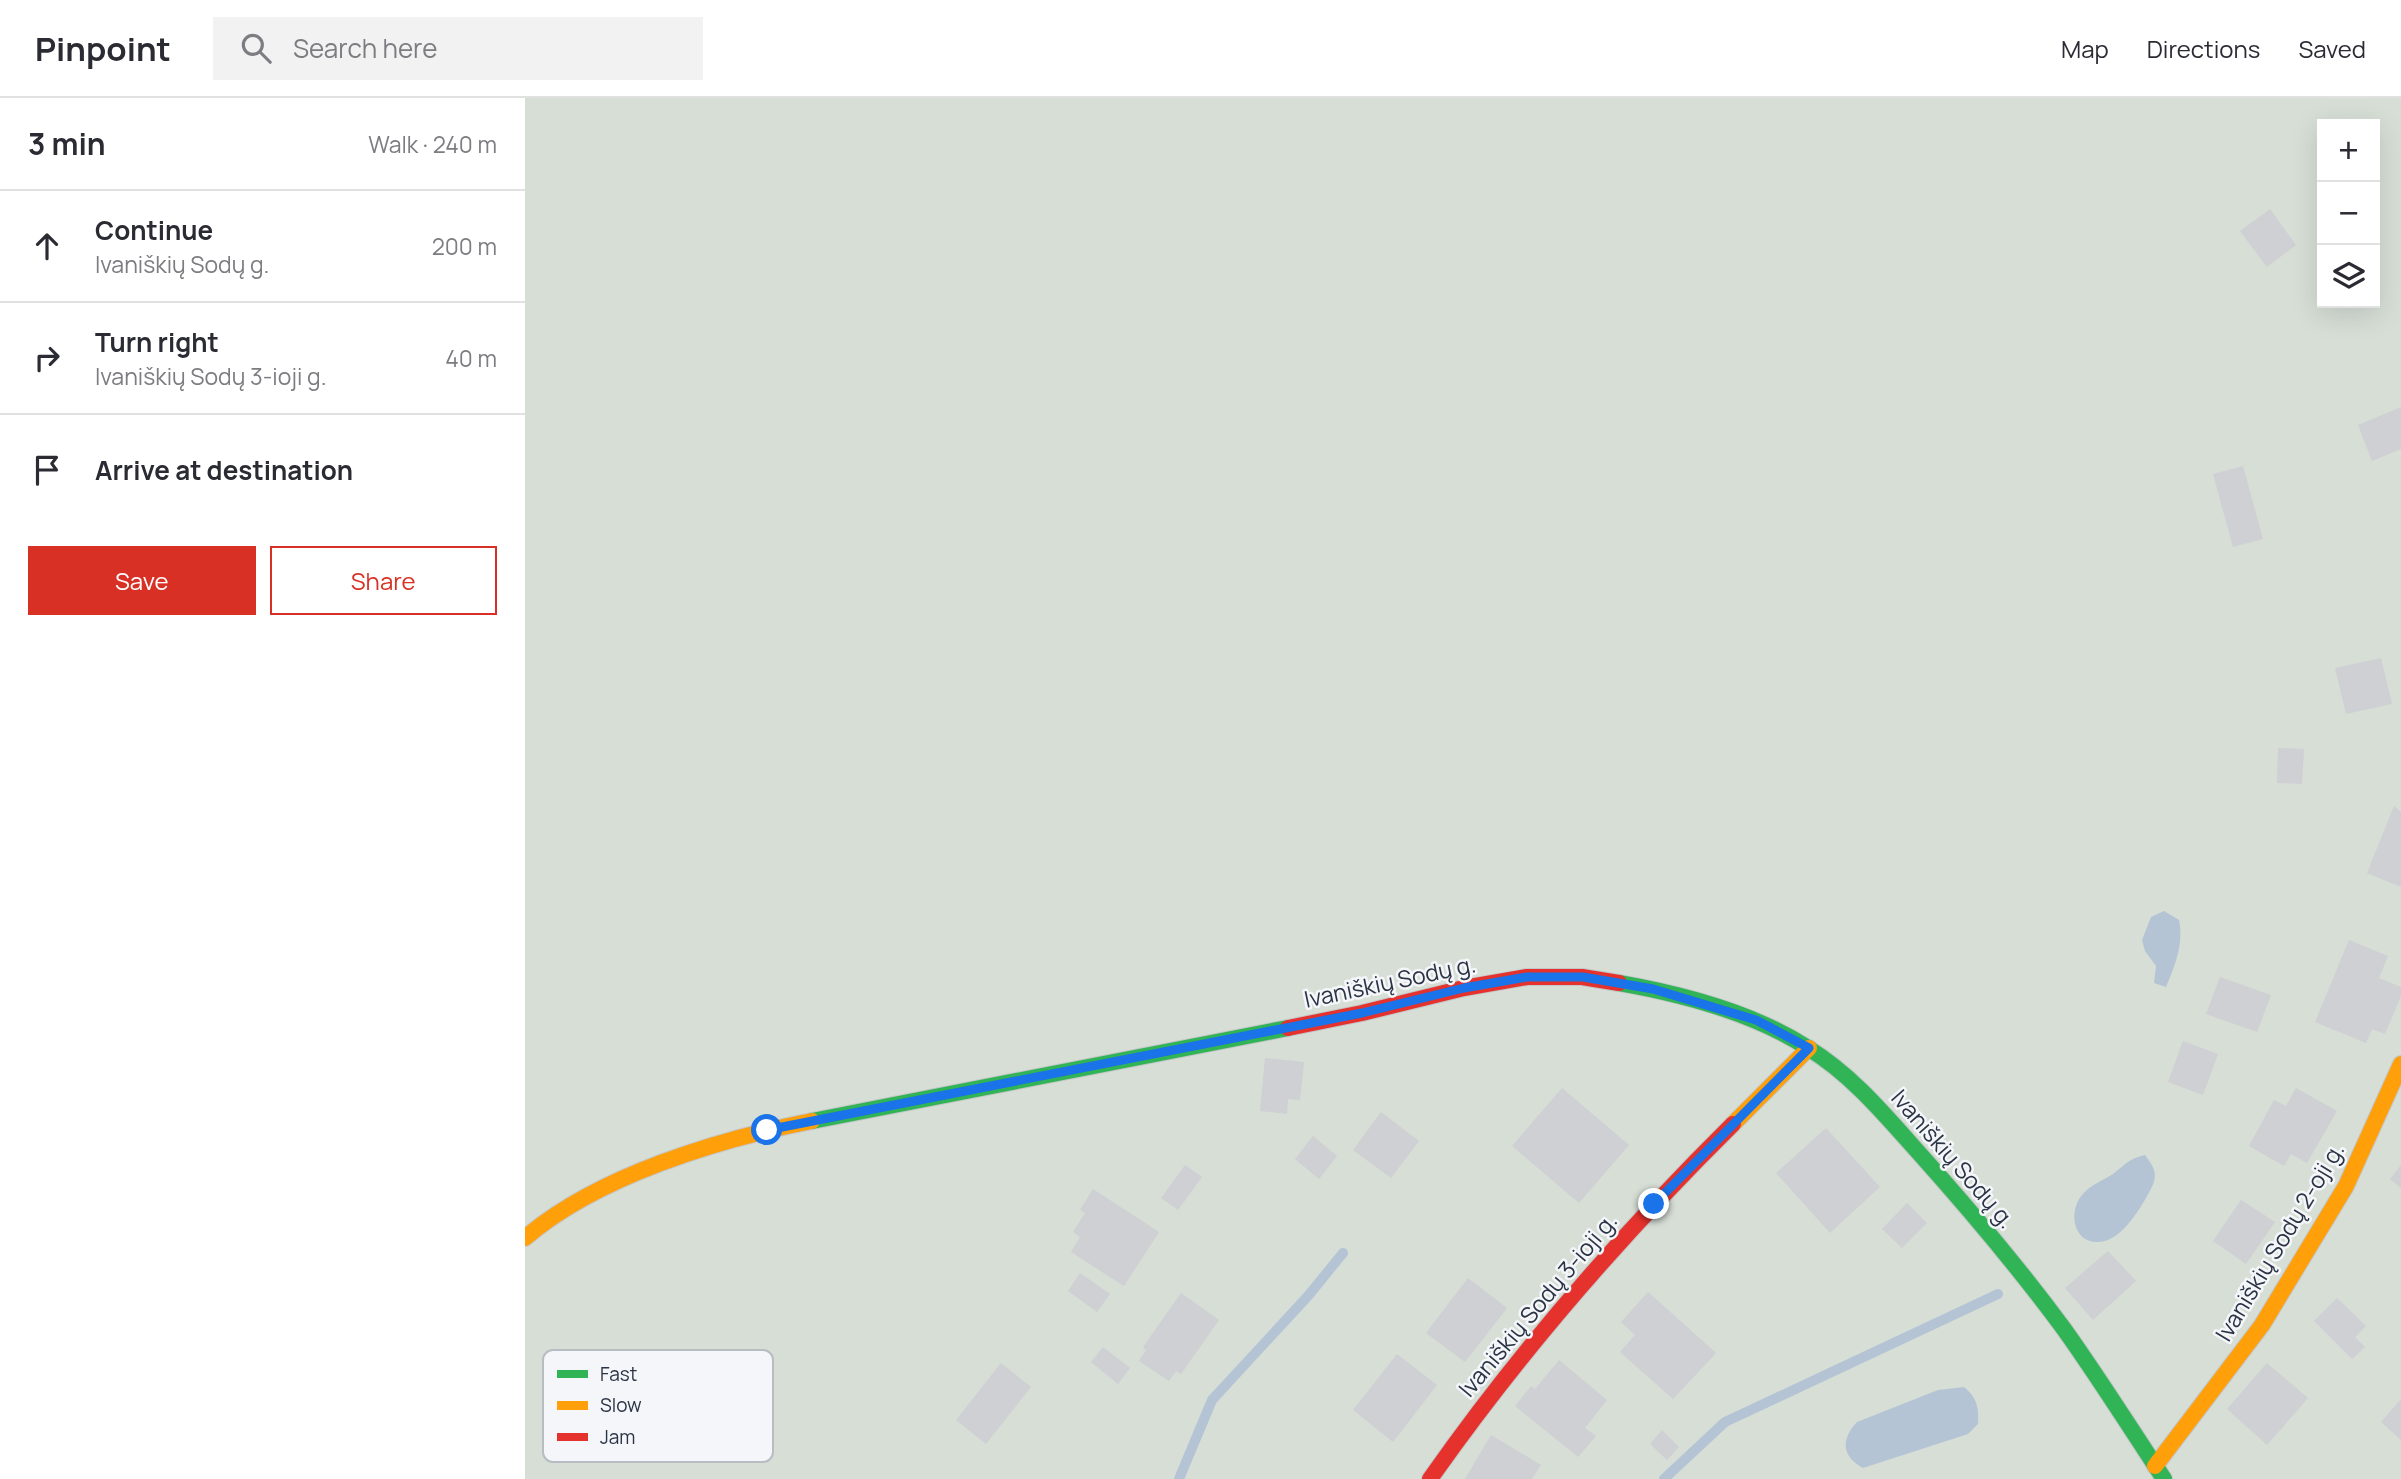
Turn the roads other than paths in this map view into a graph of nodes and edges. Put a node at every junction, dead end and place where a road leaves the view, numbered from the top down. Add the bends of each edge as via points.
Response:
1 (1809, 1048) junction
2 (2401, 1064) edge
3 (525, 1238) edge
4 (2159, 1472) edge
5 (1430, 1479) edge

1 - 3 street, Ivaniškių Sodų g. via 1756,1020 1653,989 1583,977 1527,977 767,1130 619,1181 566,1207
1 - 4 street, Ivaniškių Sodų g. via 1861,1089 1962,1202 2066,1331
1 - 5 street, Ivaniškių Sodų 3-ioji g. via 1654,1204 1534,1339
2 - 4 street, Ivaniškių Sodų 2-oji g. via 2346,1186 2262,1325

